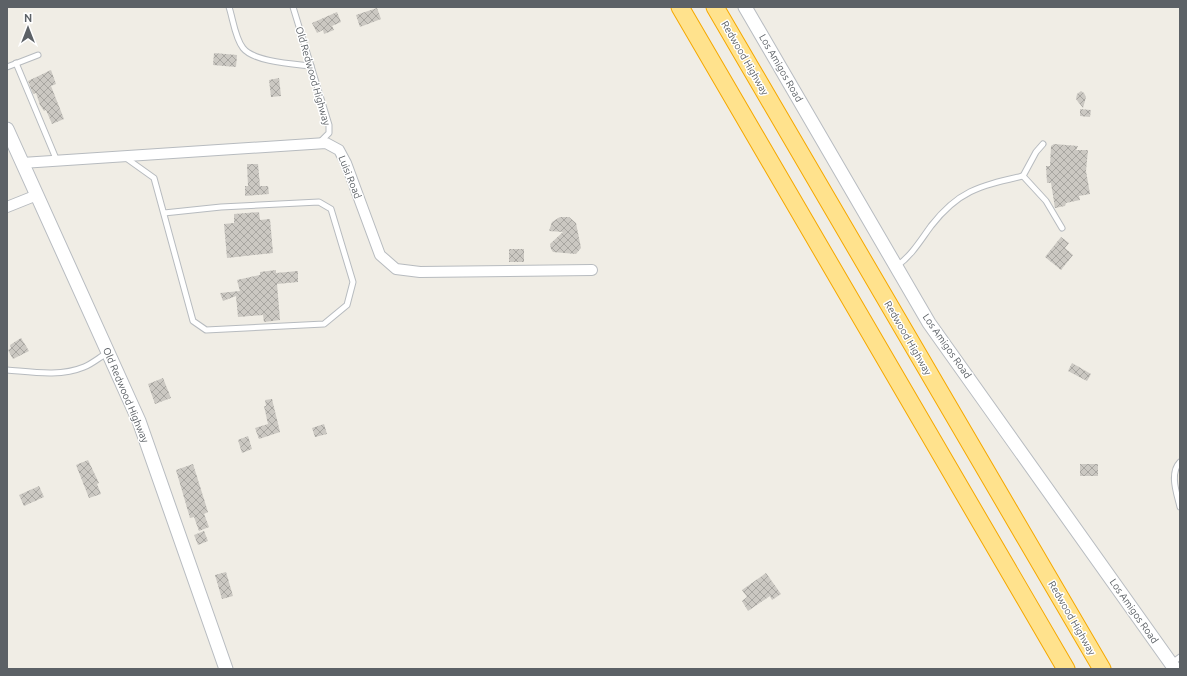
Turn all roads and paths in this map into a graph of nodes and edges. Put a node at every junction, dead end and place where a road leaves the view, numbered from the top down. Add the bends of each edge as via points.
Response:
1 (229, 7) edge
2 (293, 7) edge
3 (680, 7) edge
4 (715, 7) edge
5 (745, 7) edge
6 (38, 55) dead end
7 (16, 63) junction
8 (7, 66) edge
9 (311, 66) junction
10 (7, 129) edge
11 (319, 142) junction
12 (1043, 144) dead end
13 (125, 157) junction
14 (57, 161) junction
15 (22, 163) junction
16 (1023, 176) junction
17 (37, 195) junction
18 (7, 207) edge
19 (164, 213) junction
20 (1062, 228) dead end
21 (897, 267) junction
22 (592, 270) dead end
23 (108, 352) junction
24 (7, 370) edge
25 (1180, 462) edge
26 (1180, 507) edge
27 (1175, 663) edge
28 (226, 669) edge
29 (1066, 669) edge
30 (1102, 669) edge

1 - 9 lane via 246,52 277,62
2 - 9 lane, Old Redwood Highway
3 - 29 highway
4 - 30 highway, Redwood Highway
5 - 21 street, Los Amigos Road
6 - 7 lane
7 - 8 lane
7 - 14 lane
9 - 11 lane, Old Redwood Highway via 329,125 328,133
10 - 15 street, Old Redwood Highway
11 - 13 street, Luisi Road
11 - 22 street, Luisi Road via 339,150 380,255 396,269 420,272
12 - 16 lane
13 - 14 street, Luisi Road
13 - 19 lane via 154,178
14 - 15 street, Luisi Road
15 - 17 street, Old Redwood Highway
16 - 20 lane via 1046,200
16 - 21 lane via 980,187 960,196 944,210 911,254
17 - 18 street
17 - 23 street, Old Redwood Highway
19 - 19 lane via 193,321 206,330 324,324 347,305 353,282 331,209 319,202
21 - 27 street, Los Amigos Road via 929,323
23 - 24 lane via 84,367 72,371 53,374
23 - 28 street, Old Redwood Highway via 139,421
25 - 26 lane via 1175,474

